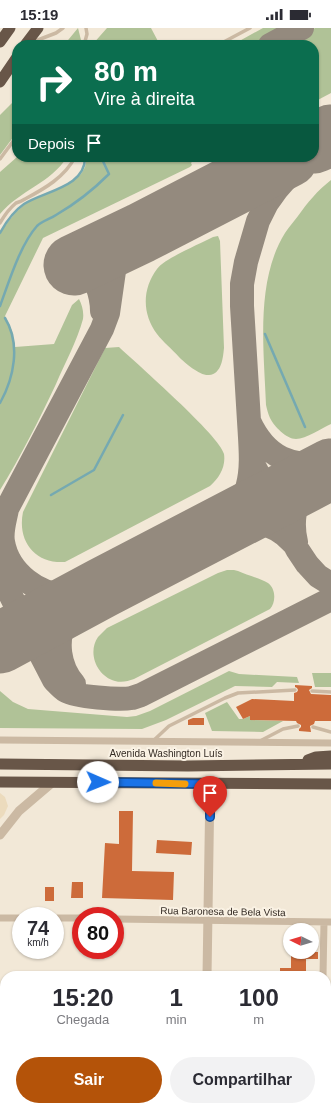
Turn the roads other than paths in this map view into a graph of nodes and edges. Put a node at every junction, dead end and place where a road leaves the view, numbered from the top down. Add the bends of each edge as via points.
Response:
1 (10, 28) edge
2 (38, 28) edge
3 (63, 28) edge
4 (86, 28) edge
5 (250, 28) edge
6 (29, 40) edge
7 (38, 40) edge
8 (85, 40) edge
9 (227, 40) edge
10 (0, 42) edge
11 (12, 64) edge
12 (0, 82) edge
13 (12, 143) edge
14 (0, 159) edge
15 (72, 162) edge
16 (0, 223) edge
17 (295, 690) dead end
18 (312, 691) dead end
19 (331, 692) edge
20 (298, 726) dead end
21 (313, 727) dead end
22 (331, 732) edge
23 (0, 740) edge
24 (153, 741) junction
25 (258, 742) junction
26 (331, 743) edge
27 (331, 756) edge
28 (0, 764) edge
29 (301, 764) junction
30 (331, 764) edge
31 (0, 782) edge
32 (54, 782) junction
33 (210, 784) junction
34 (331, 784) edge
35 (0, 835) edge
36 (0, 918) edge
37 (12, 918) edge
38 (124, 919) edge
39 (207, 920) junction
40 (328, 922) edge
41 (207, 971) edge
42 (323, 971) edge

1 - 10 highway
2 - 6 highway
3 - 7 lane
4 - 8 lane
5 - 9 lane
11 - 12 highway
13 - 14 lane
15 - 16 lane via 62,175 16,204
17 - 24 lane via 238,693 169,726
18 - 19 lane
20 - 25 lane via 283,729
21 - 22 lane
23 - 24 street, Avenida Washington Luís
24 - 25 street, Avenida Washington Luís
25 - 26 street, Avenida Washington Luís
27 - 29 highway via 316,757
28 - 29 highway, Avenida Washington Luís
29 - 30 highway, Avenida Washington Luís
31 - 32 highway
32 - 33 highway
32 - 35 street via 19,811
33 - 34 highway
33 - 39 street
36 - 37 street
38 - 39 street, Rua Baronesa de Bela Vista
39 - 40 street, Rua Baronesa de Bela Vista
39 - 41 street
40 - 42 street

